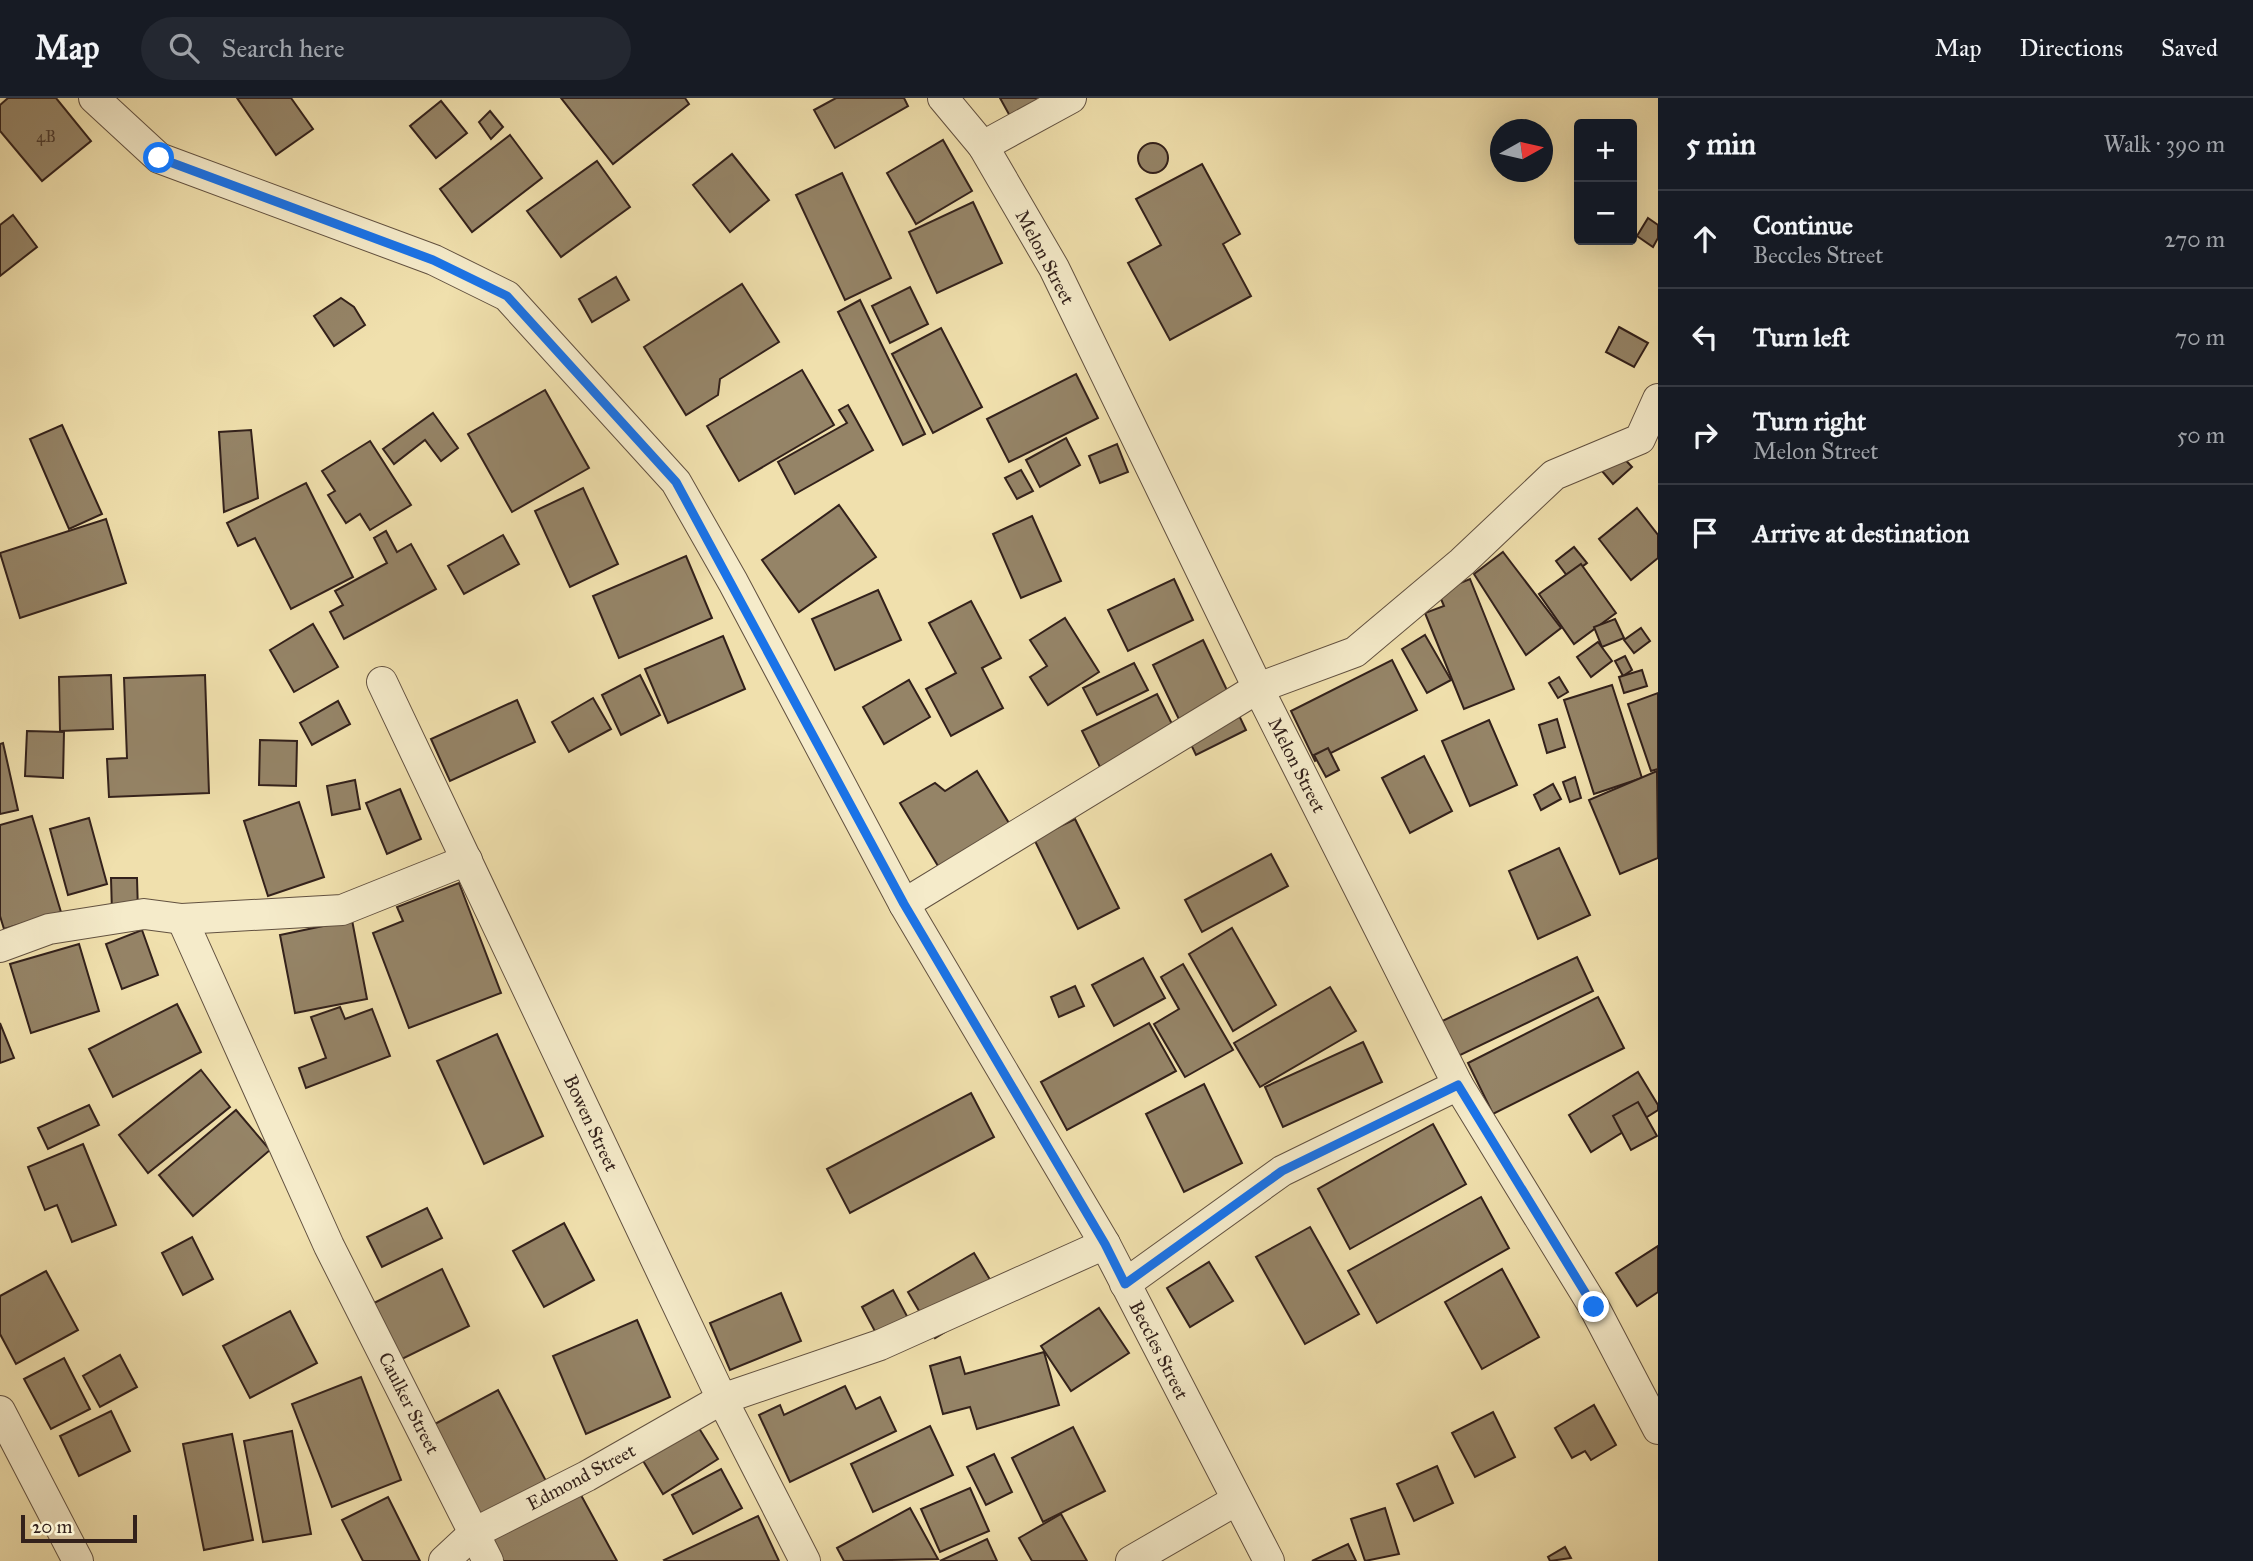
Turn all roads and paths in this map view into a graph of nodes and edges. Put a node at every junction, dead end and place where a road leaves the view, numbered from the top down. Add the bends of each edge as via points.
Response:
1 (94, 98) edge
2 (943, 98) edge
3 (1071, 98) edge
4 (984, 146) junction
5 (1658, 399) edge
6 (1649, 447) edge
7 (382, 682) dead end
8 (1258, 688) junction
9 (467, 860) junction
10 (904, 904) junction
11 (182, 919) junction
12 (0, 947) edge
13 (1458, 1085) junction
14 (1105, 1244) junction
15 (1125, 1284) junction
16 (722, 1399) junction
17 (0, 1410) edge
18 (1658, 1429) edge
19 (1235, 1501) junction
20 (474, 1532) junction
21 (78, 1561) edge
22 (444, 1561) edge
23 (488, 1561) edge
24 (805, 1561) edge
25 (1130, 1561) edge
26 (1269, 1561) edge

1 - 10 street, Beccles Street via 159,158 433,260 507,296 676,482
2 - 4 street, Melon Street
3 - 4 street
4 - 8 street, Melon Street via 1054,268
5 - 6 street
6 - 8 street via 1554,475 1462,562 1355,652
7 - 9 street, Bowen Street
8 - 10 street
8 - 13 street, Melon Street
9 - 11 street via 342,911
9 - 16 street, Bowen Street
10 - 14 street, Beccles Street
11 - 12 street via 144,914 49,929
11 - 20 street, Caulker Street via 330,1245
13 - 15 street via 1282,1171
13 - 18 street, Melon Street via 1594,1307
14 - 15 street, Beccles Street
14 - 16 street, Edmond Street via 880,1345
15 - 19 street, Beccles Street
16 - 20 street, Edmond Street via 587,1476
16 - 24 street, Bowen Street
17 - 21 street
19 - 25 street
19 - 26 street, Beccles Street
20 - 22 street, Edmond Street
20 - 23 street, Caulker Street

